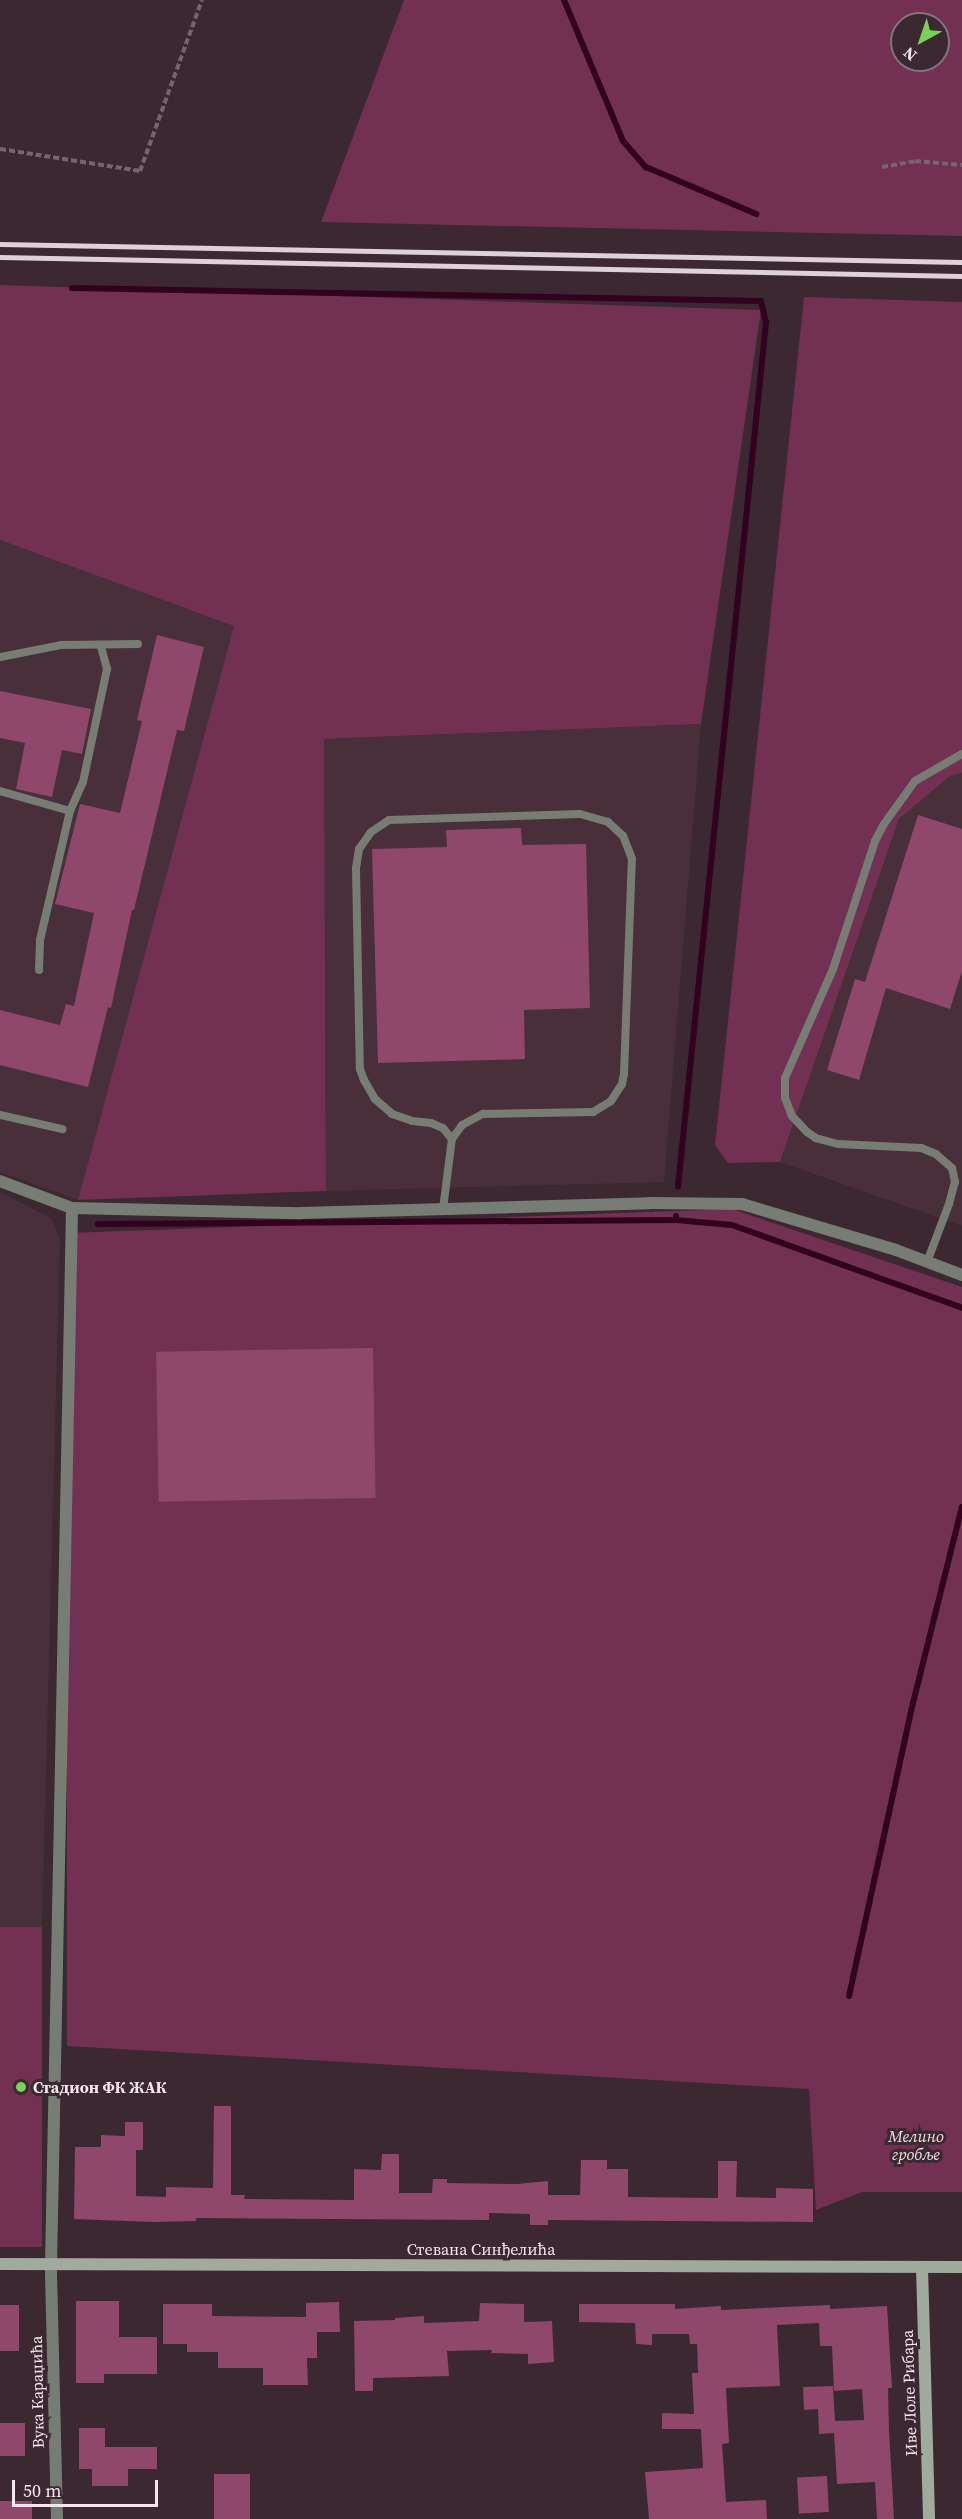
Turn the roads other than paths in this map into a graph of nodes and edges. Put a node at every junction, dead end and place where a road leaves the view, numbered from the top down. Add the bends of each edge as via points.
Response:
1 (138, 644) dead end
2 (101, 646) junction
3 (0, 657) edge
4 (962, 754) edge
5 (0, 791) edge
6 (69, 811) junction
7 (39, 970) dead end
8 (0, 1115) edge
9 (62, 1130) dead end
10 (452, 1139) junction
11 (0, 1181) edge
12 (72, 1208) junction
13 (443, 1209) junction
14 (927, 1262) junction
15 (962, 1275) edge
16 (0, 2264) edge
17 (51, 2265) junction
18 (922, 2267) junction
19 (962, 2267) edge
20 (57, 2519) edge
21 (929, 2519) edge

1 - 2 lane
2 - 3 lane via 61,645
2 - 6 lane via 107,669 83,782
4 - 14 lane via 915,781 884,824 833,969 785,1078 785,1098 792,1116 816,1138 838,1144 921,1148 936,1154 952,1168 955,1182
5 - 6 lane
6 - 7 lane via 40,940
8 - 9 lane
10 - 10 lane via 462,1125 483,1114 593,1112 610,1101 622,1084 632,859 623,836 608,822 580,814 388,820 371,832 359,849 356,869 360,1069 375,1099 392,1113 443,1128
10 - 13 lane
11 - 12 street
12 - 13 street via 301,1213
12 - 17 street, Вука Караџића
13 - 14 street via 742,1204
14 - 15 street
16 - 17 street, Стевана Синђелића
17 - 18 street, Стевана Синђелића
17 - 20 street, Вука Караџића
18 - 19 street, Стевана Синђелића
18 - 21 street, Иве Лоле Рибара

